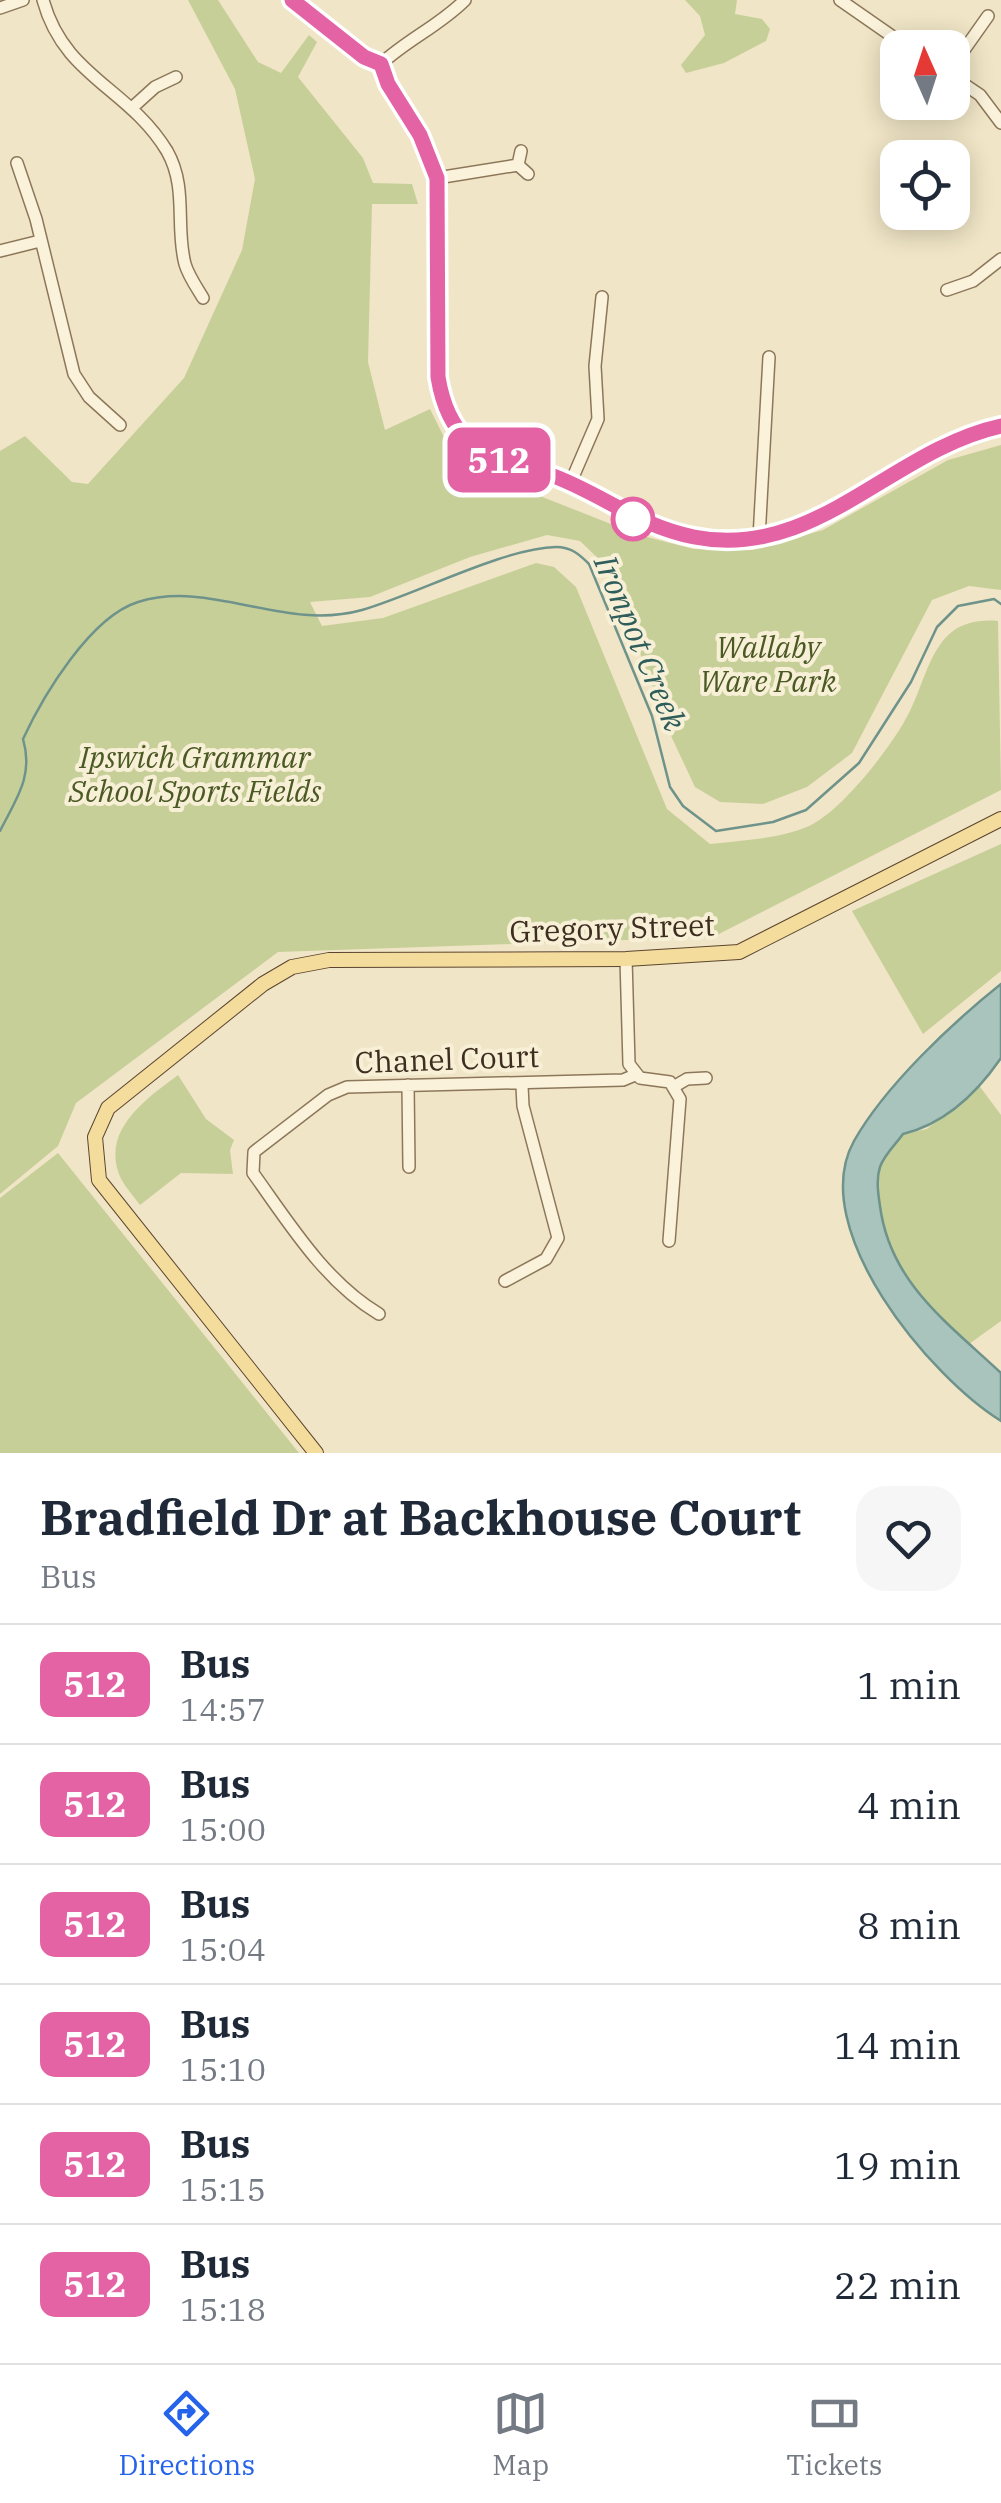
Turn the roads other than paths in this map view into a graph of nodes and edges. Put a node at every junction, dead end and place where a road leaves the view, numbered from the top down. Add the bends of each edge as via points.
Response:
1 (23, 0) edge
2 (44, 0) edge
3 (292, 0) edge
4 (465, 0) edge
5 (840, 0) edge
6 (0, 8) edge
7 (988, 16) dead end
8 (882, 30) edge
9 (970, 42) edge
10 (381, 64) junction
11 (176, 77) dead end
12 (970, 89) edge
13 (134, 106) junction
14 (1001, 122) edge
15 (520, 151) dead end
16 (17, 163) dead end
17 (437, 178) junction
18 (40, 241) junction
19 (0, 251) edge
20 (1001, 260) edge
21 (946, 290) dead end
22 (602, 297) dead end
23 (202, 298) dead end
24 (769, 357) dead end
25 (120, 425) dead end
26 (1001, 426) edge
27 (570, 484) junction
28 (759, 538) junction
29 (1001, 819) edge
30 (626, 958) junction
31 (635, 1075) junction
32 (706, 1078) dead end
33 (408, 1084) junction
34 (522, 1086) junction
35 (675, 1086) junction
36 (409, 1167) dead end
37 (669, 1241) dead end
38 (504, 1280) dead end
39 (378, 1314) dead end
40 (316, 1453) edge

1 - 6 street
2 - 13 street via 50,23 80,68
3 - 10 street
4 - 10 street
5 - 8 street
7 - 9 street
10 - 17 street
11 - 13 street
12 - 14 street
13 - 23 street via 168,154 180,186 185,264
15 - 17 street via 523,170
16 - 18 street
17 - 27 street via 438,377 444,404 483,452
18 - 19 street
18 - 25 street via 74,374 88,397
20 - 21 street via 974,281
22 - 27 street via 598,419
24 - 28 street
26 - 28 street via 940,446 799,529
27 - 28 street via 640,523 695,538
29 - 30 main road, Gregory Street via 753,948
30 - 31 street via 629,1064
30 - 40 main road, Gregory Street via 373,962 296,974 244,1002 126,1095 109,1122 103,1169 118,1201
31 - 34 street, Chanel Court
31 - 35 street
32 - 35 street
33 - 34 street, Chanel Court
33 - 36 street
33 - 39 street, Chanel Court via 334,1091 254,1152 250,1162 311,1252 356,1301
34 - 38 street via 558,1238 546,1259
35 - 37 street via 680,1099

